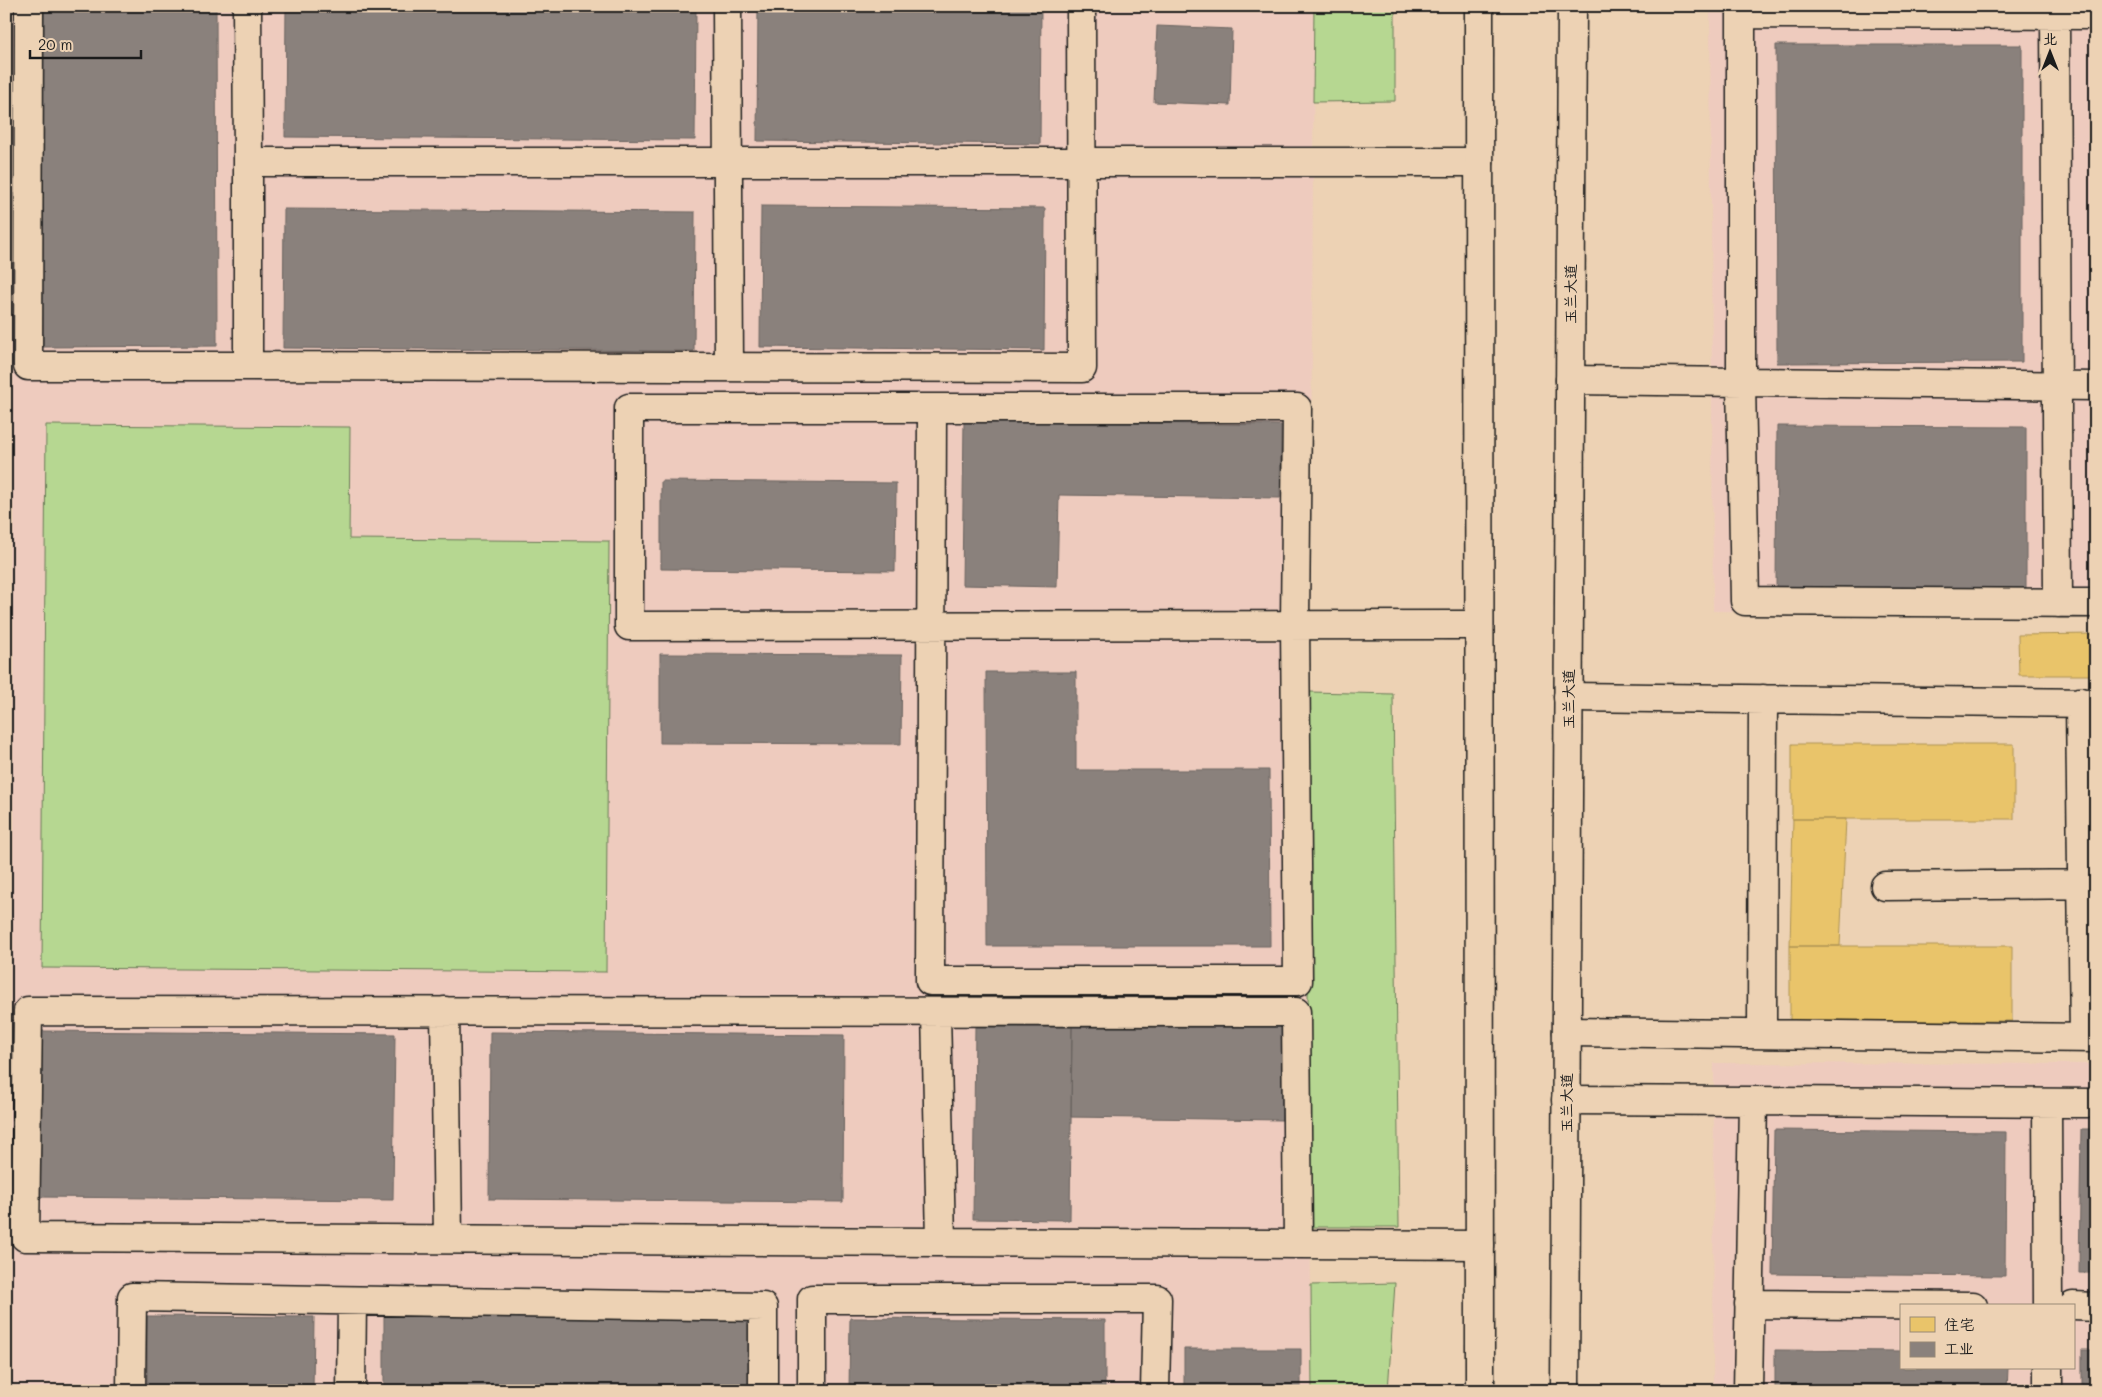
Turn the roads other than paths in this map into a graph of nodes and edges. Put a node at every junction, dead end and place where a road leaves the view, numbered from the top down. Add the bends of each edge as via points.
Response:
1 (29, 6) edge
2 (246, 6) edge
3 (727, 6) edge
4 (1081, 6) edge
5 (1479, 6) edge
6 (1572, 6) edge
7 (1741, 10) edge
8 (2055, 15) junction
9 (2096, 15) edge
10 (248, 162) junction
11 (1479, 162) junction
12 (728, 163) junction
13 (1081, 163) junction
14 (248, 366) junction
15 (729, 367) junction
16 (1570, 380) junction
17 (1741, 382) junction
18 (2056, 385) junction
19 (2096, 386) edge
20 (932, 409) junction
21 (2058, 603) junction
22 (2096, 603) edge
23 (1294, 624) junction
24 (1479, 625) junction
25 (930, 626) junction
26 (1568, 698) junction
27 (1763, 699) junction
28 (2088, 702) edge
29 (2089, 884) edge
30 (1884, 886) dead end
31 (445, 1011) junction
32 (936, 1012) junction
33 (1567, 1032) junction
34 (1762, 1034) junction
35 (2090, 1038) edge
36 (1566, 1100) junction
37 (1753, 1101) junction
38 (2047, 1103) junction
39 (2096, 1103) edge
40 (448, 1239) junction
41 (940, 1242) junction
42 (1298, 1244) junction
43 (1480, 1244) junction
44 (352, 1301) junction
45 (1749, 1304) junction
46 (2048, 1304) edge
47 (1900, 1305) edge
48 (2074, 1306) edge
49 (2096, 1306) edge
50 (2048, 1370) edge
51 (131, 1391) edge
52 (351, 1391) edge
53 (763, 1391) edge
54 (812, 1391) edge
55 (1155, 1391) edge
56 (1480, 1391) edge
57 (1565, 1391) edge
58 (1748, 1391) edge
59 (2048, 1391) edge

1 - 14 main road via 28,366
2 - 10 main road
3 - 12 main road
4 - 13 main road
5 - 11 main road
6 - 16 main road, 玉兰大道
7 - 8 main road
7 - 17 main road
8 - 9 main road
8 - 18 main road
10 - 12 main road
10 - 14 main road
11 - 13 main road
11 - 24 main road
12 - 13 main road
12 - 15 main road
13 - 15 main road via 1082,368
14 - 15 main road
16 - 17 main road
16 - 26 main road, 玉兰大道
17 - 18 main road
17 - 21 main road via 1745,601
18 - 19 main road
18 - 21 main road
20 - 23 main road via 1297,408
20 - 25 main road
20 - 25 main road via 629,408 629,626
21 - 22 main road
23 - 24 main road
23 - 25 main road
23 - 25 main road via 1298,981 930,981
24 - 43 main road
26 - 27 main road
26 - 33 main road, 玉兰大道
27 - 28 main road
27 - 34 main road
28 - 29 main road
29 - 30 main road
29 - 35 main road
31 - 32 main road
31 - 40 main road
31 - 40 main road via 28,1011 25,1236
32 - 41 main road
32 - 42 main road via 1296,1012
33 - 34 main road
33 - 36 main road, 玉兰大道
34 - 35 main road
36 - 37 main road
36 - 57 main road, 玉兰大道
37 - 38 main road
37 - 45 main road
38 - 39 main road
38 - 46 main road
40 - 41 main road
41 - 42 main road
42 - 43 main road
43 - 56 main road
44 - 51 main road via 132,1297
44 - 52 main road
44 - 53 main road via 763,1307
45 - 47 main road
45 - 58 main road
48 - 49 main road
50 - 59 main road
54 - 55 main road via 812,1299 1156,1299

